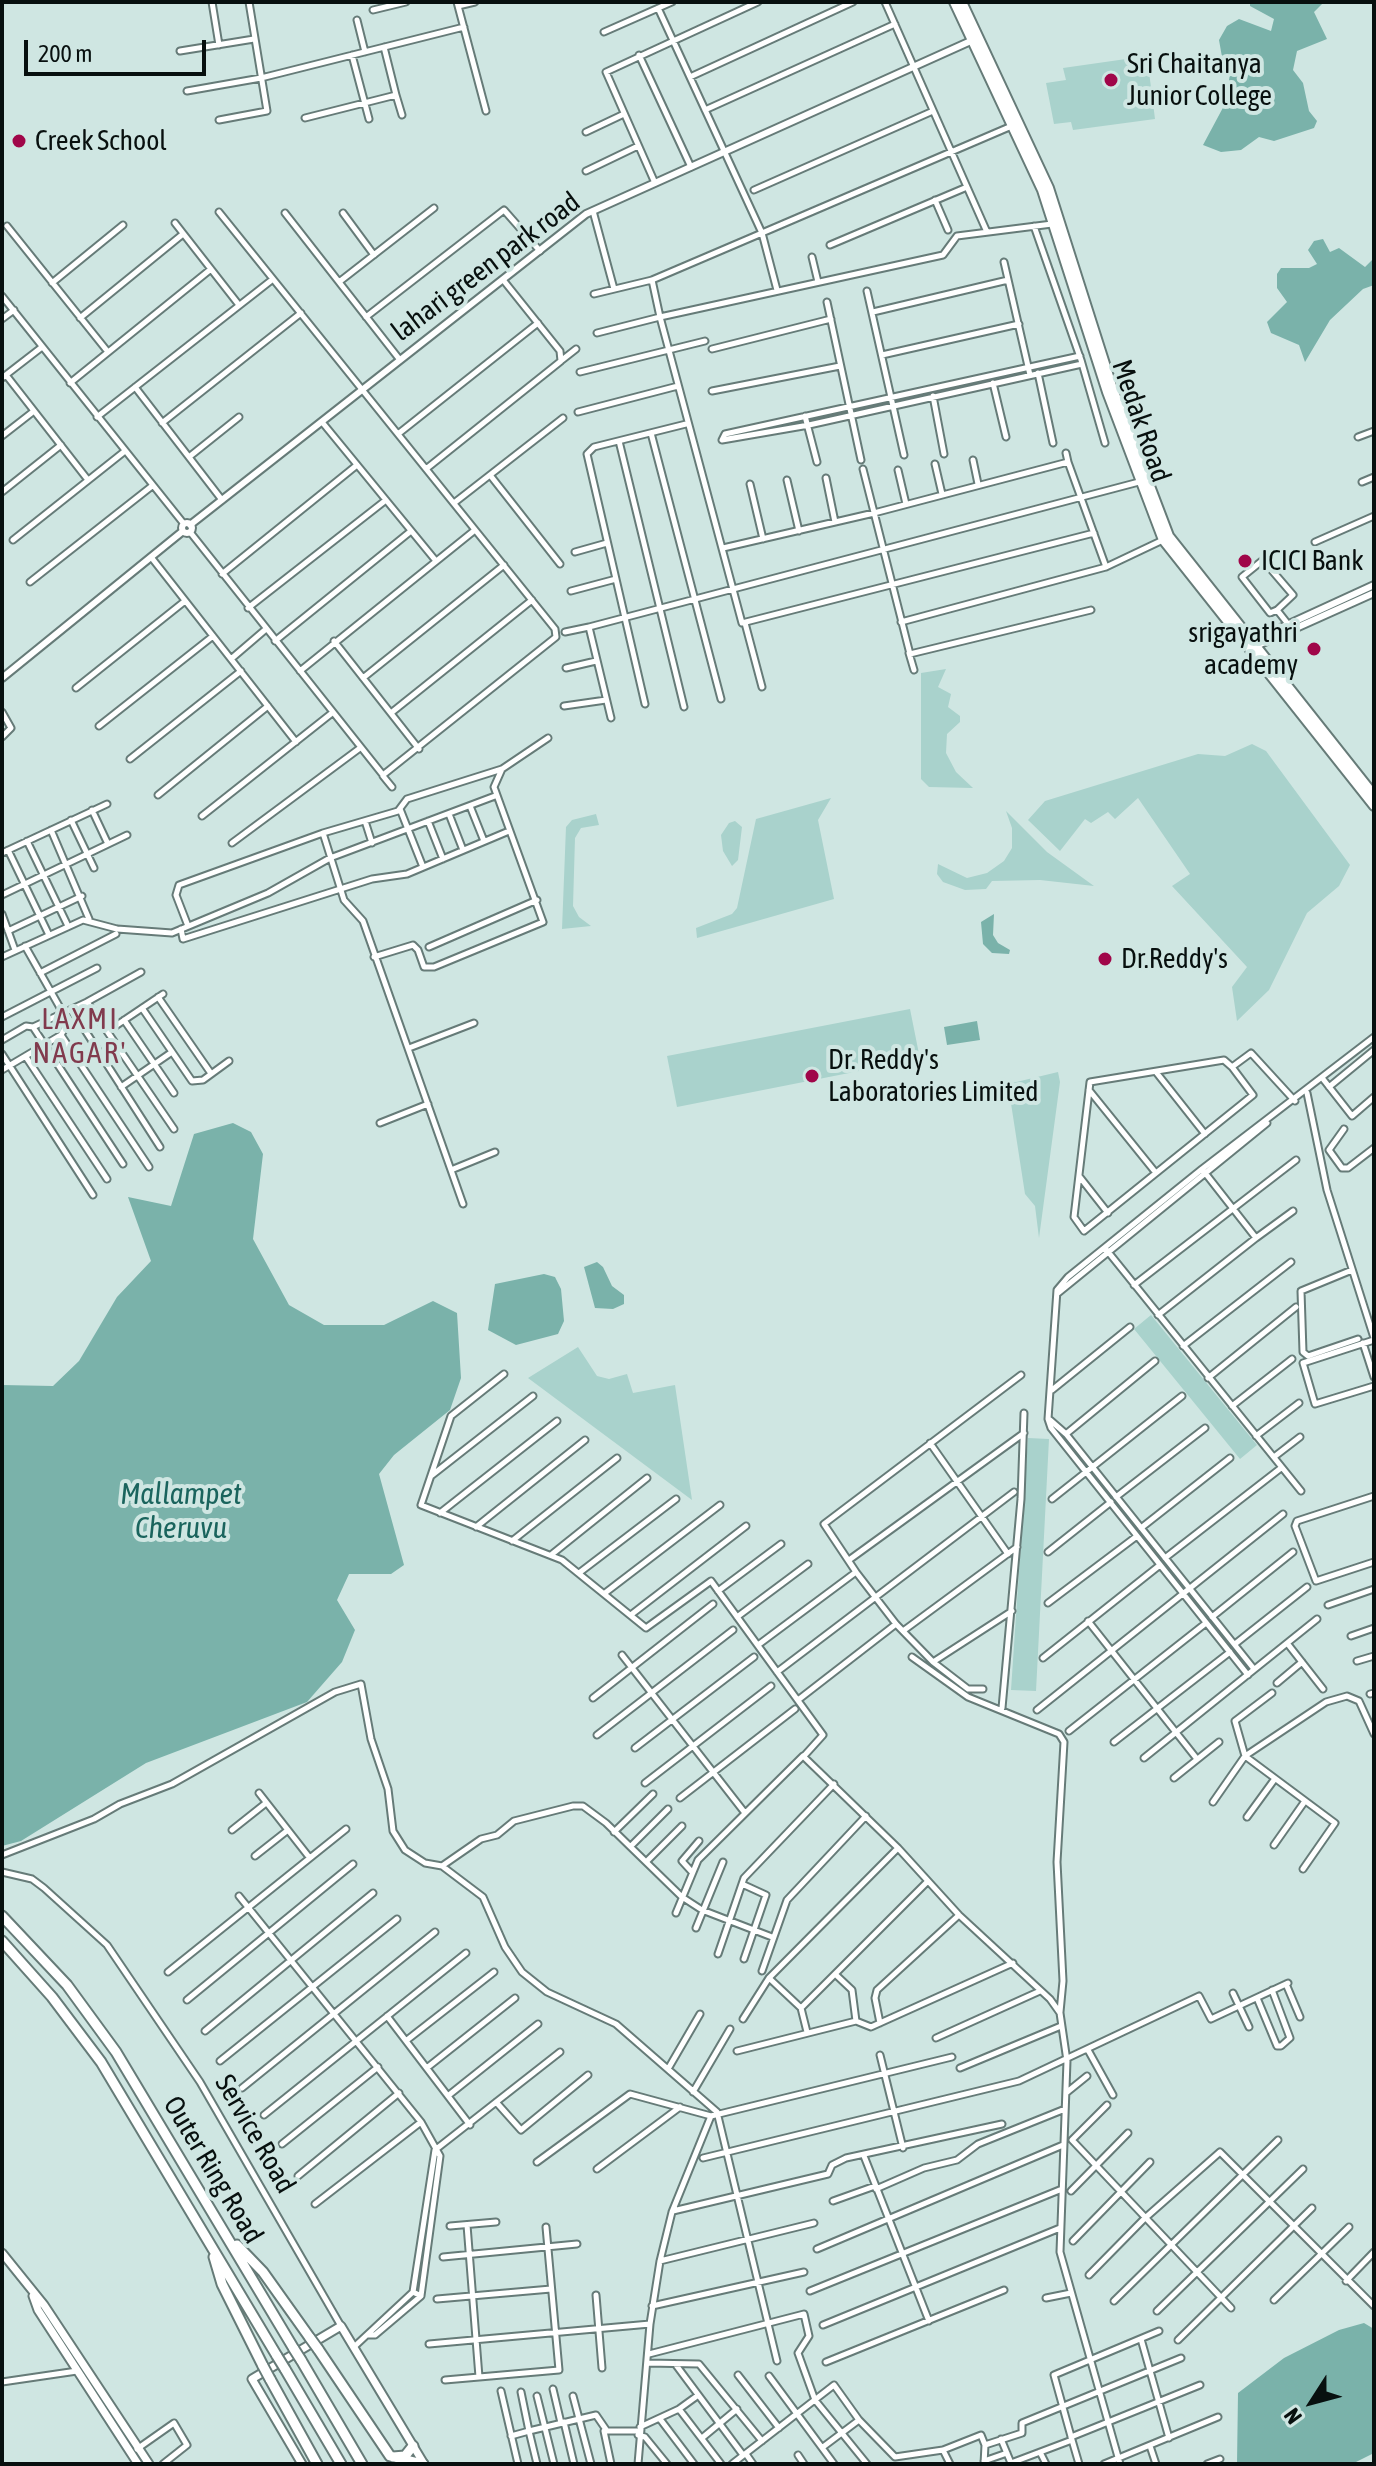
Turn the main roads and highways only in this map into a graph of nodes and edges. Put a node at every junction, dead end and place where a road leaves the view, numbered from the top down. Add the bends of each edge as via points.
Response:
1 (954, 2) edge
2 (962, 2) edge
3 (1166, 538) junction
4 (1374, 795) edge
5 (1374, 806) edge
6 (2, 1916) edge
7 (2, 1941) edge
8 (226, 2234) junction
9 (211, 2244) junction
10 (2, 2253) edge
11 (32, 2294) junction
12 (413, 2446) junction
13 (390, 2456) junction
14 (138, 2464) edge
15 (149, 2464) edge
16 (302, 2464) edge
17 (317, 2464) edge
18 (341, 2464) edge
19 (362, 2464) edge
20 (424, 2464) edge

1 - 3 main road, Medak Road via 1014,125 1053,224 1139,482
2 - 3 main road, Medak Road via 1049,188
3 - 4 main road, Medak Road
3 - 5 main road, Medak Road
6 - 8 highway, Outer Ring Road via 49,1964 100,2029
7 - 9 highway, Outer Ring Road via 93,2051
8 - 13 highway, bridge via 263,2272
8 - 19 highway, Outer Ring Road, bridge
9 - 17 highway, bridge via 222,2284
9 - 18 highway, Outer Ring Road, bridge
10 - 11 main road
11 - 14 main road
11 - 15 main road
12 - 13 highway via 405,2456
12 - 16 main road, Service Road via 341,2326 252,2379
12 - 20 main road, Service Road
13 - 20 highway

